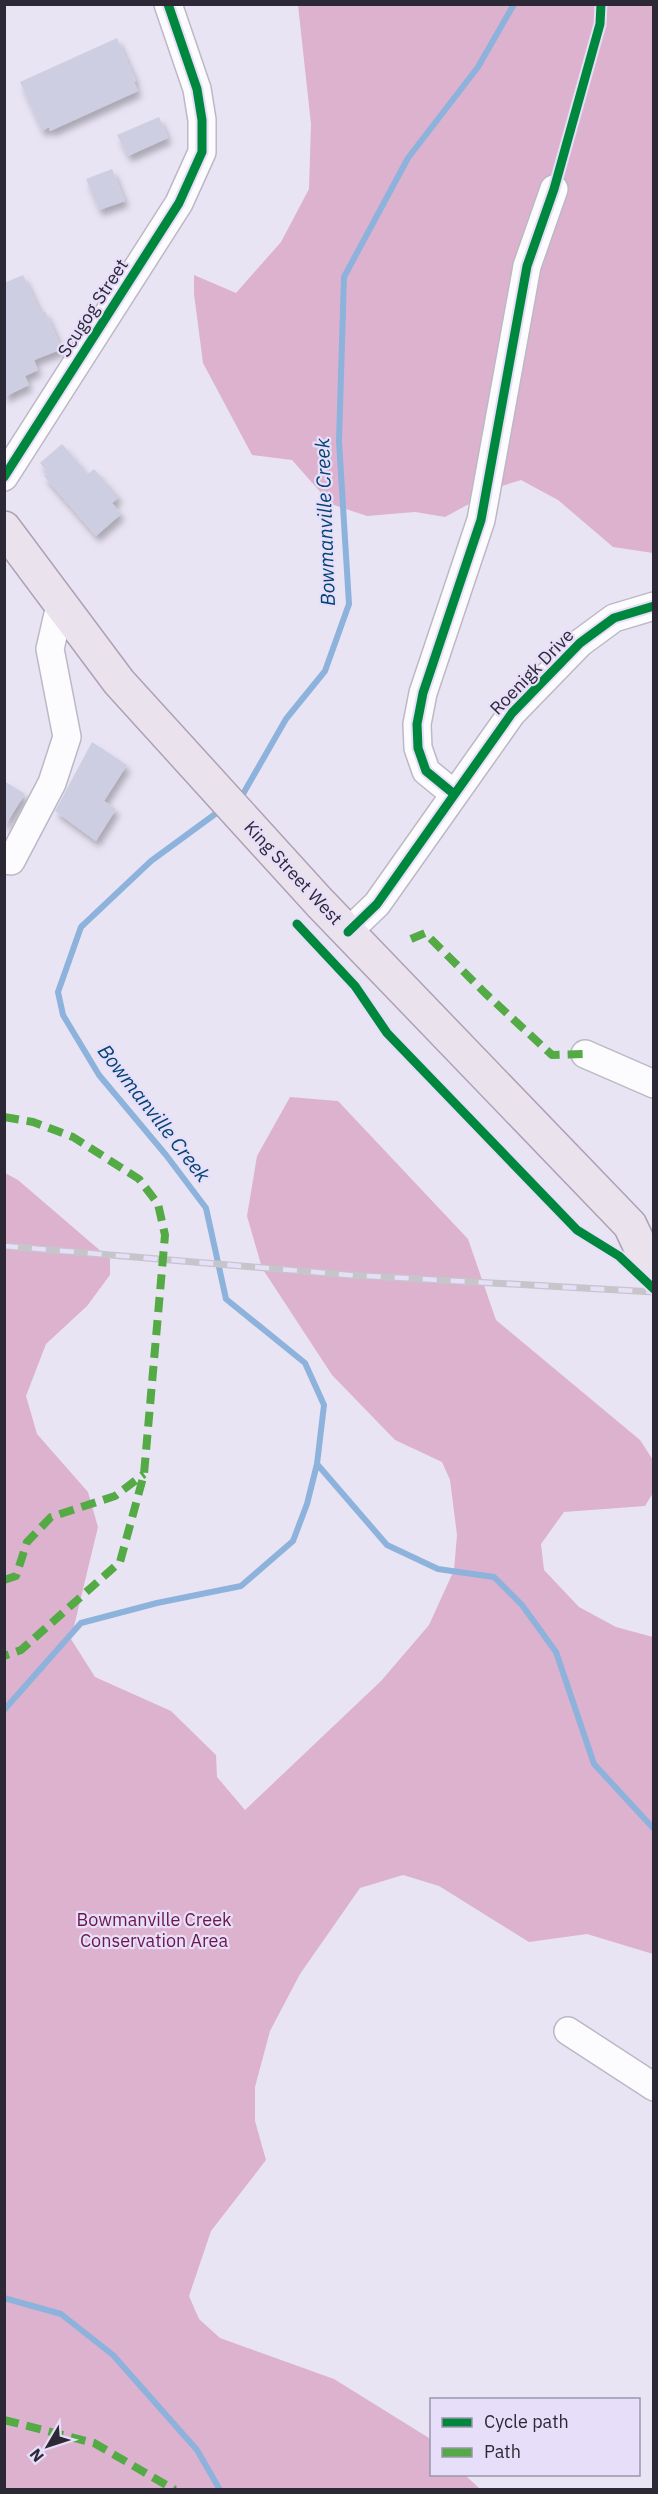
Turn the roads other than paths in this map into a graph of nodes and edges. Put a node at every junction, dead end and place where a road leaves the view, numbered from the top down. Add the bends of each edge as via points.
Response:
1 (168, 4) edge
2 (554, 189) dead end
3 (4, 477) edge
4 (4, 528) edge
5 (60, 605) junction
6 (654, 606) edge
7 (454, 794) junction
8 (4, 860) edge
9 (348, 932) junction
10 (585, 1054) dead end
11 (654, 1084) edge
12 (642, 1229) edge
13 (654, 1265) edge
14 (568, 2031) dead end
15 (654, 2087) edge

1 - 3 street, Scugog Street via 197,89 202,152 179,203
2 - 7 street via 527,266 481,520 423,693 417,724 417,748 426,771
4 - 5 main road, King Street West
5 - 8 street via 50,650 66,737 52,783 11,861
5 - 9 main road, King Street West via 118,682
6 - 7 street, Roenigk Drive via 614,618 580,643 512,713
7 - 9 street, Roenigk Drive via 377,904
9 - 12 main road, King Street West
10 - 11 street
12 - 13 main road, King Street West via 646,1259
14 - 15 street

